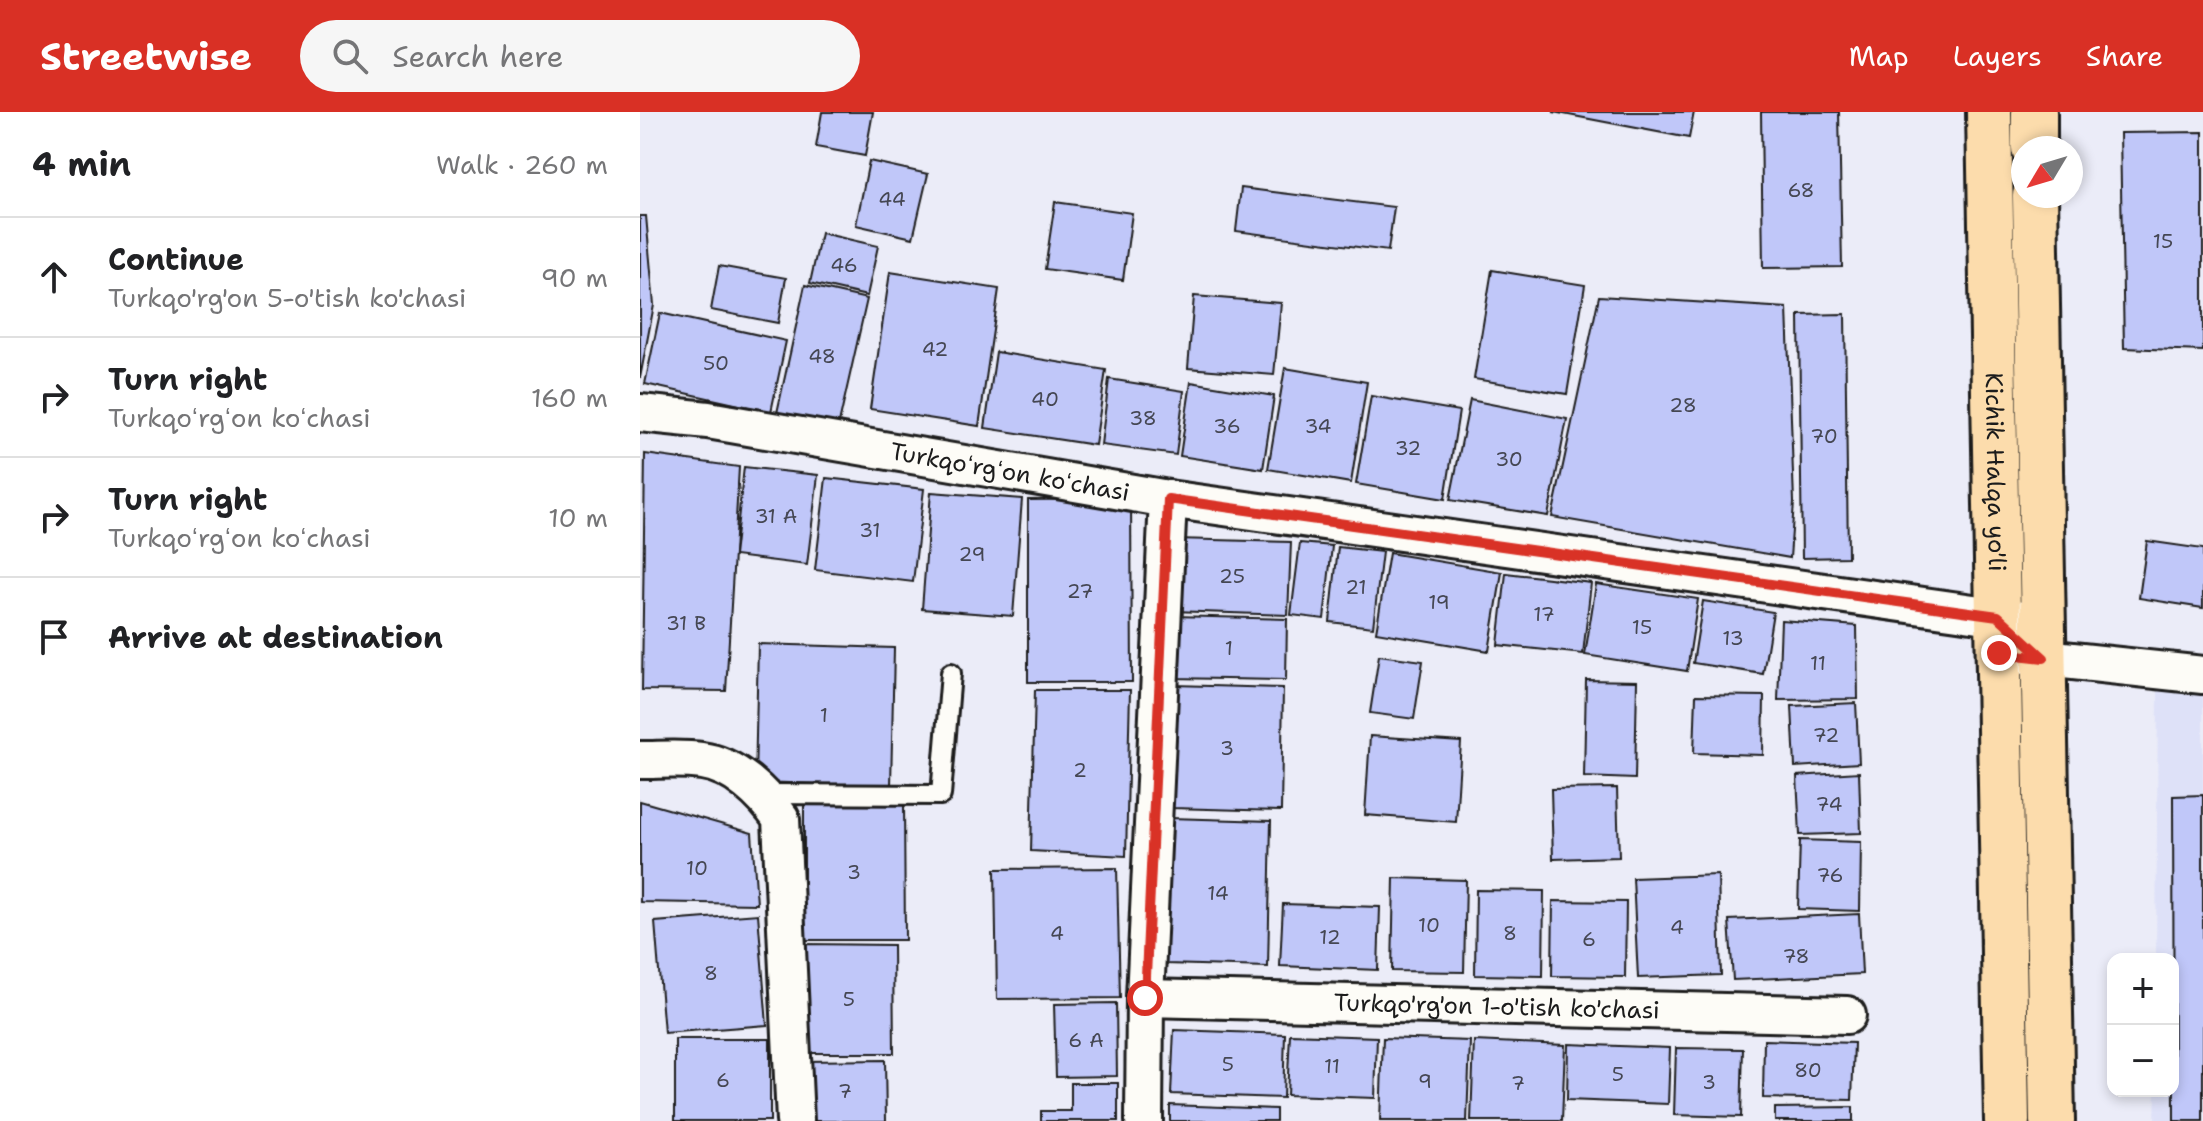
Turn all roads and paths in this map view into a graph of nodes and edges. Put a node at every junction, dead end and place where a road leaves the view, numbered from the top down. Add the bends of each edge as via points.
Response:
1 (1989, 112) edge
2 (2034, 112) edge
3 (2034, 136) edge
4 (2035, 208) edge
5 (640, 413) edge
6 (1168, 499) junction
7 (1998, 635) junction
8 (2043, 640) junction
9 (951, 673) dead end
10 (2203, 675) edge
11 (640, 760) edge
12 (761, 794) junction
13 (1145, 998) junction
14 (1847, 1015) dead end
15 (795, 1121) edge
16 (1144, 1121) edge
17 (2007, 1121) edge
18 (2052, 1121) edge

1 - 7 highway, Kichik Halqa yo'li
2 - 3 highway
4 - 8 highway, Kichik Halqa yo'li
5 - 6 street, Turkqoʻrgʻon koʻchasi via 708,420
6 - 7 street, Turkqoʻrgʻon koʻchasi
6 - 13 street
7 - 8 street, Turkqoʻrgʻon koʻchasi
7 - 17 highway, Kichik Halqa yo'li
8 - 10 street, Turkqoʻrgʻon koʻchasi
8 - 18 highway, Kichik Halqa yo'li
9 - 12 lane via 941,795
11 - 12 street via 705,761
12 - 15 street via 783,829
13 - 14 street, Turkqo'rg'on 1-o'tish ko'chasi
13 - 16 street

